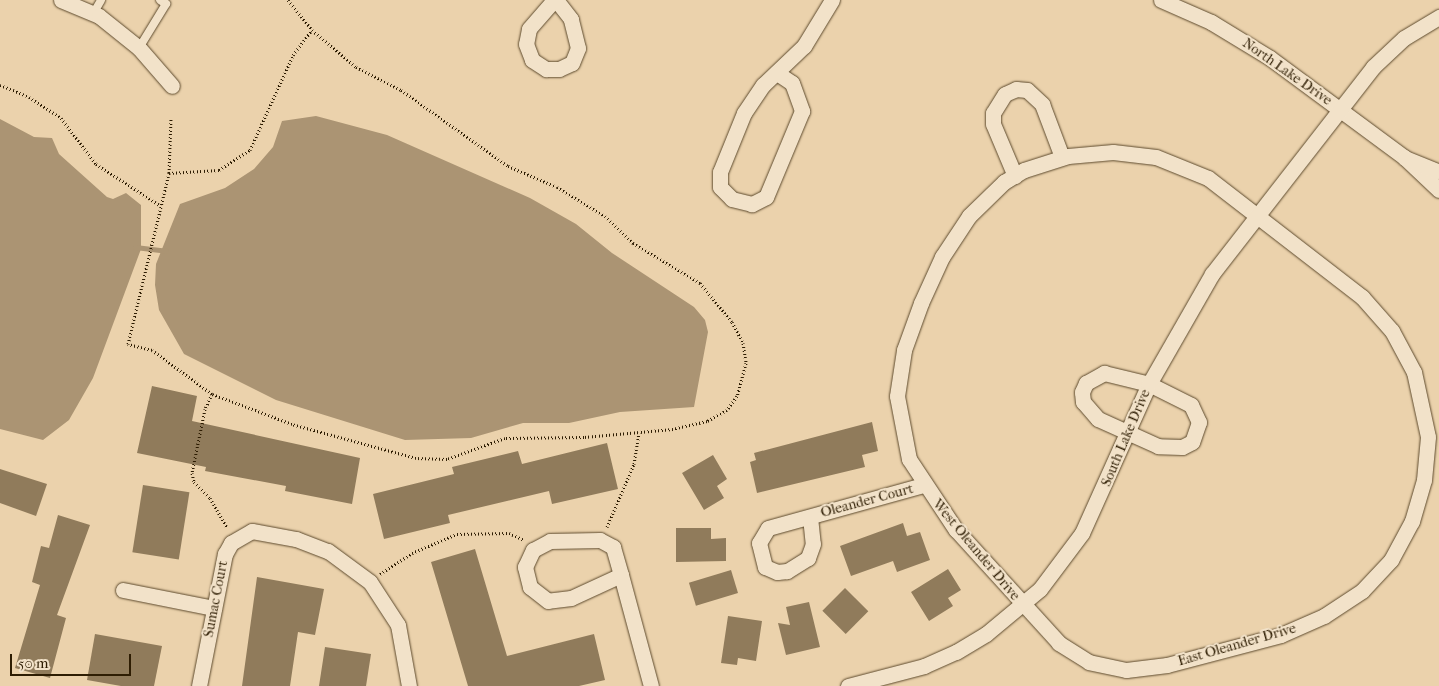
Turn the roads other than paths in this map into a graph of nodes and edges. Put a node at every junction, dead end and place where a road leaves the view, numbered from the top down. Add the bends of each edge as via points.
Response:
1 (62, 0) edge
2 (102, 0) edge
3 (160, 0) edge
4 (832, 0) edge
5 (1162, 0) edge
6 (93, 14) junction
7 (1439, 17) edge
8 (139, 48) junction
9 (778, 73) junction
10 (172, 86) dead end
11 (1341, 110) junction
12 (1062, 158) junction
13 (1404, 158) junction
14 (1439, 172) edge
15 (1014, 176) junction
16 (1439, 190) edge
17 (1259, 214) junction
18 (1149, 384) junction
19 (1128, 435) junction
20 (924, 485) junction
21 (810, 517) dead end
22 (622, 574) junction
23 (123, 590) dead end
24 (1022, 604) junction
25 (214, 608) junction
26 (878, 682) edge
27 (199, 686) edge
28 (409, 686) edge
29 (651, 686) edge
30 (848, 686) edge

1 - 6 street
2 - 6 lane
3 - 8 lane via 166,4
4 - 9 street via 804,46
5 - 11 street, North Lake Drive via 1211,22 1262,53
6 - 8 street
7 - 11 street, South Lake Drive via 1387,52
8 - 10 street
9 - 9 street via 762,85 744,113 720,172 720,187 732,199 752,204 766,197 802,111 792,83
11 - 13 street, North Lake Drive
11 - 17 street, South Lake Drive
12 - 15 street, West Oleander Drive
12 - 15 street via 1042,104 1027,90 1016,89 1005,94 993,113 993,124
12 - 17 street, West Oleander Drive via 1113,152 1156,158 1208,178
13 - 14 street, North Lake Drive
13 - 16 street, North Lake Drive
15 - 20 street, West Oleander Drive via 986,197 955,235 928,287 904,350 897,396 898,418 909,459
17 - 18 street, South Lake Drive via 1196,299
17 - 24 street, East Oleander Drive via 1362,297 1392,331 1414,372 1426,416 1424,480 1412,521 1391,560 1362,591 1303,626 1146,668 1126,670 1089,662 1059,643
18 - 19 street, South Lake Drive
18 - 19 street via 1104,373 1086,383 1082,392 1090,412
18 - 19 street via 1190,405 1196,413 1196,432 1192,442 1171,448
19 - 24 street, South Lake Drive via 1082,533 1063,562
20 - 21 street, Oleander Court
20 - 24 street, West Oleander Drive via 956,530
22 - 22 street via 613,547 600,540 550,542 532,550 525,567 530,587 548,601 571,598
22 - 29 street
23 - 25 street
24 - 26 street, South Lake Drive via 986,634 956,652
25 - 27 street, Sumac Court
25 - 28 street, Sumac Court via 225,554 234,540 252,531 296,539 328,551 370,582 398,625
26 - 30 street, South Lake Drive

